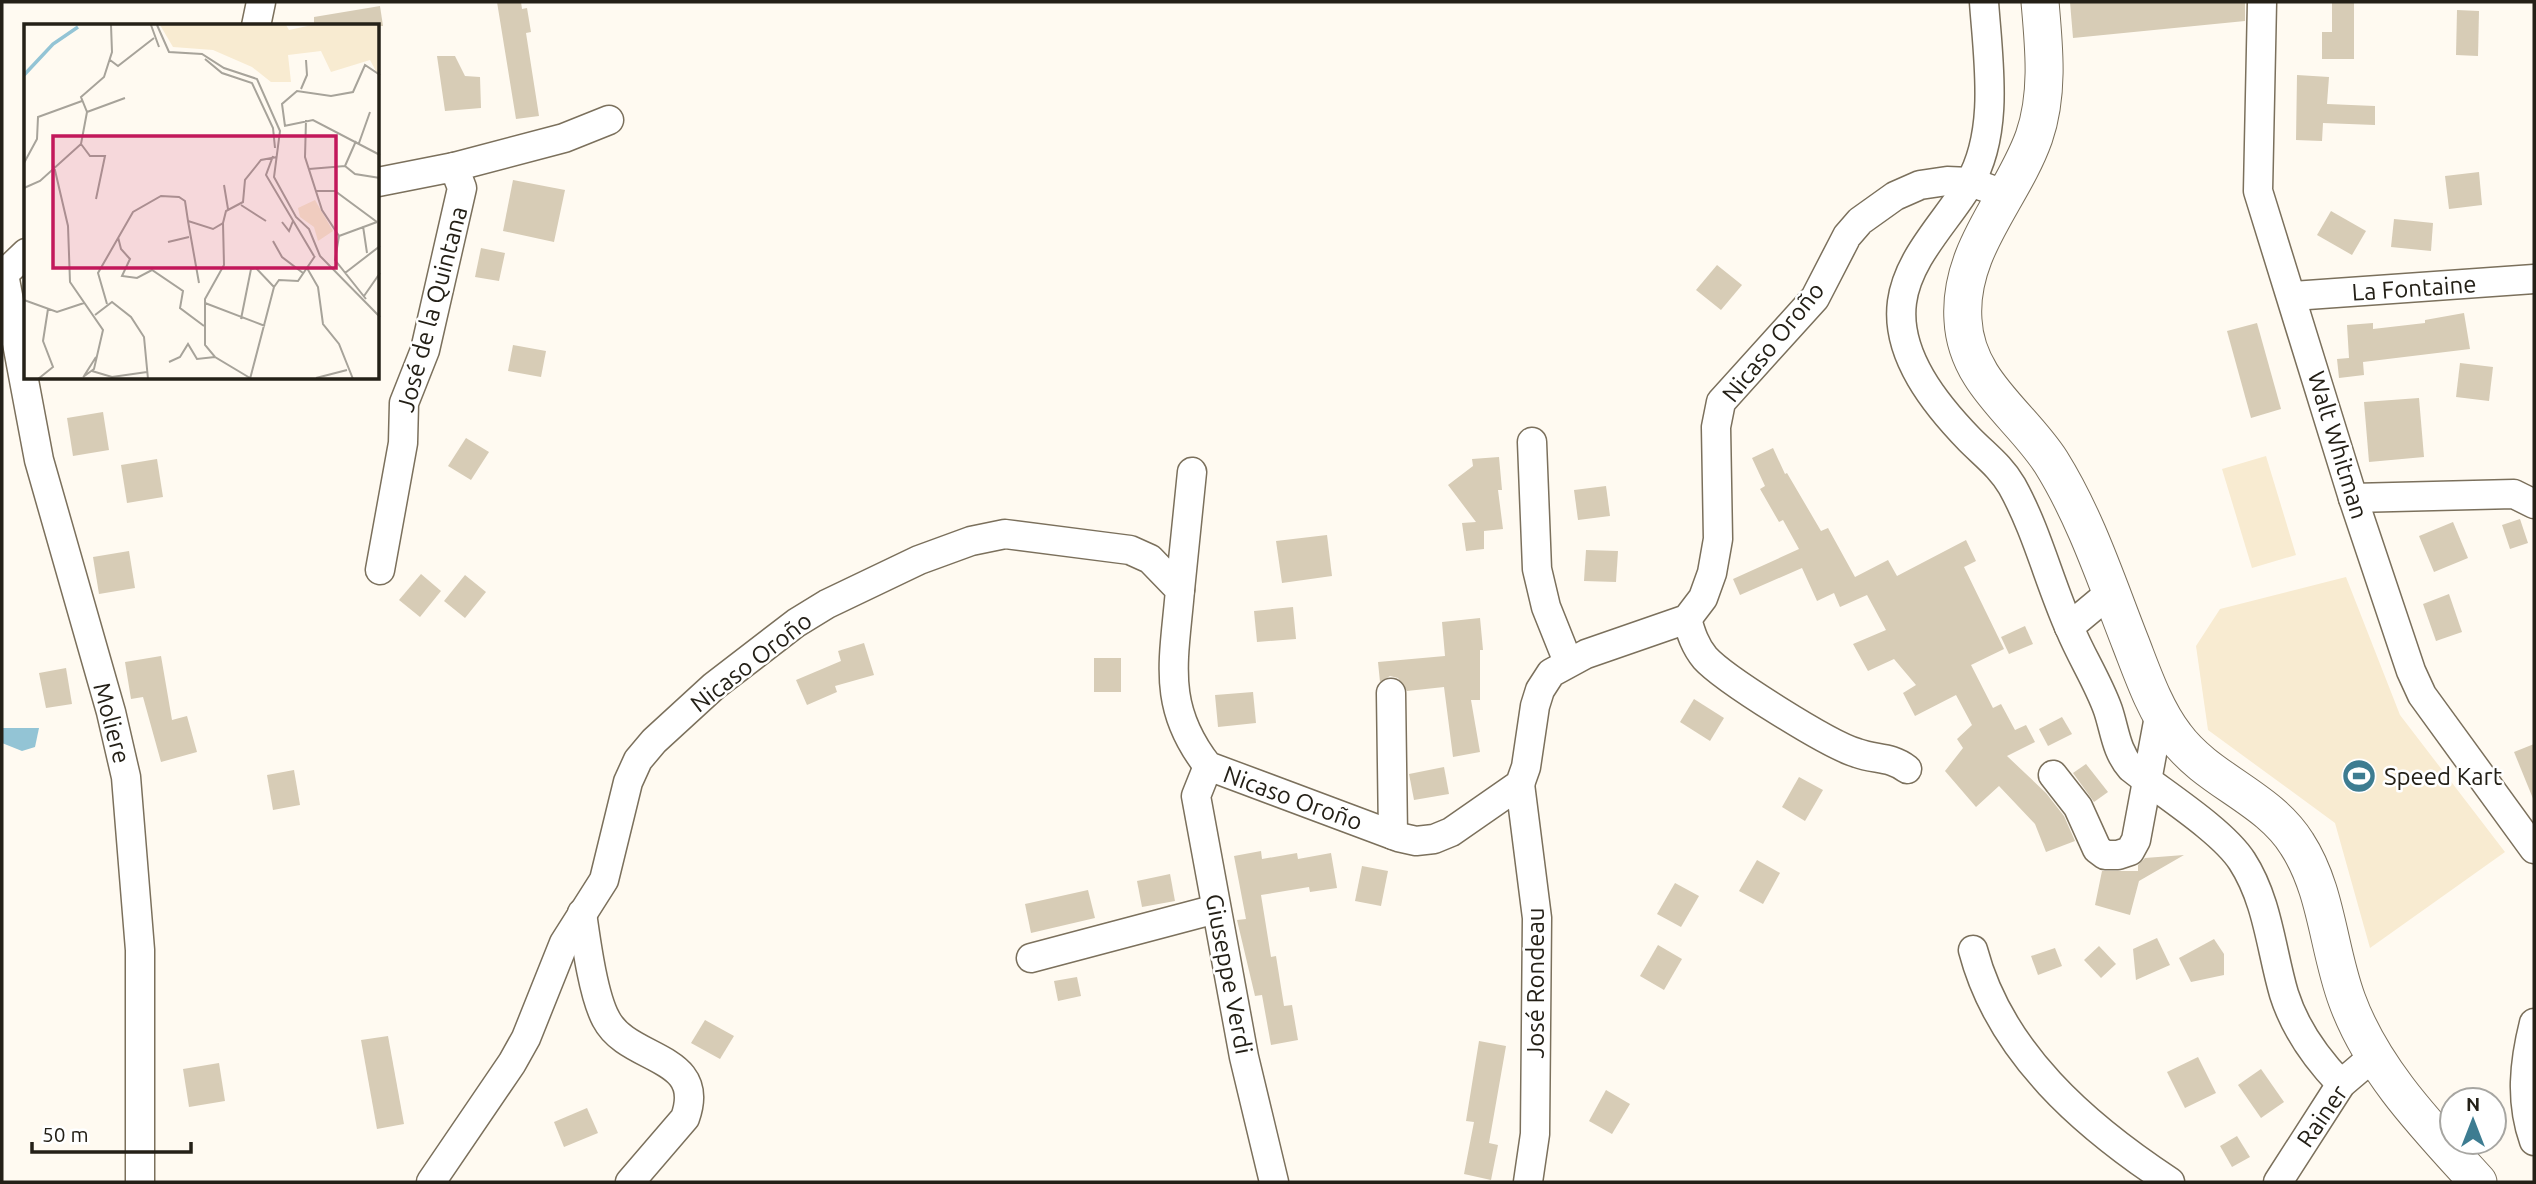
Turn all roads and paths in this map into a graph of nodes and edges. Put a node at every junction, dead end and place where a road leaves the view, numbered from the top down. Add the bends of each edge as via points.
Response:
1 (261, 2) edge
2 (1984, 2) edge
3 (2040, 2) edge
4 (2262, 2) edge
5 (256, 24) edge
6 (609, 120) dead end
7 (454, 167) junction
8 (380, 182) edge
9 (1970, 182) junction
10 (2007, 195) junction
11 (24, 255) edge
12 (3, 275) edge
13 (2534, 279) edge
14 (2293, 296) junction
15 (1532, 442) dead end
16 (1192, 472) dead end
17 (2353, 498) junction
18 (2534, 504) edge
19 (380, 570) dead end
20 (1180, 590) junction
21 (2111, 592) junction
22 (1687, 619) junction
23 (2069, 627) junction
24 (1568, 662) junction
25 (1391, 693) dead end
26 (2160, 711) junction
27 (1208, 766) junction
28 (1907, 769) dead end
29 (2053, 775) dead end
30 (2146, 780) junction
31 (1520, 784) junction
32 (1392, 835) junction
33 (2534, 849) edge
34 (1216, 909) junction
35 (582, 913) junction
36 (1973, 950) dead end
37 (1031, 958) dead end
38 (2534, 1023) edge
39 (2374, 1056) junction
40 (2341, 1084) junction
41 (2534, 1141) edge
42 (140, 1182) edge
43 (431, 1182) edge
44 (630, 1182) edge
45 (1274, 1182) edge
46 (1528, 1182) edge
47 (2170, 1182) edge
48 (2278, 1182) edge
49 (2478, 1182) edge

1 - 5 street
2 - 9 street via 1988,110 1980,159
3 - 10 main road via 2044,64 2040,114
4 - 14 street, Walt Whitman via 2258,191
6 - 7 street via 564,138
7 - 8 street, José de la Quintana
7 - 19 street, José de la Quintana via 462,188 460,208 425,350 404,403 403,443
9 - 10 street, Nicaso Oroño
9 - 22 street, Nicaso Oroño via 1920,186 1895,196 1860,221 1847,236 1815,298 1721,402 1716,427 1718,539 1703,598
9 - 23 street via 1909,278 1902,323 1910,354 1937,405 2000,466 2013,488
10 - 21 main road via 1980,240 1966,278 1962,317 1969,352 1997,398 2050,461 2075,505
11 - 12 street
12 - 42 street, Moliere via 39,460 111,712 128,789 140,950
13 - 14 street, La Fontaine
14 - 17 street, Walt Whitman
15 - 24 street via 1537,569
16 - 20 street
17 - 18 street via 2514,494
17 - 33 street, Walt Whitman via 2422,695
20 - 27 street, Nicaso Oroño via 1176,708 1194,748
20 - 35 street, Nicaso Oroño via 1150,559 1130,550 1005,534 919,560 827,604 714,686 638,760 628,782 609,866
21 - 23 street
21 - 26 main road
22 - 24 street
22 - 28 street via 1694,642 1724,674 1837,744 1858,754 1895,760
23 - 30 street via 2108,710 2122,758
24 - 31 street via 1551,673 1540,691
25 - 32 street
26 - 30 street
26 - 39 main road via 2186,750 2270,812 2296,842 2314,879 2347,1001
27 - 32 street, Nicaso Oroño
27 - 34 street, Giuseppe Verdi via 1196,796
29 - 30 street via 2078,807 2097,849 2105,855 2130,851
30 - 40 street via 2241,859 2263,907 2290,1010 2312,1052
31 - 32 street, Nicaso Oroño via 1434,839 1416,841
31 - 46 street, José Rondeau via 1537,918 1535,1134
34 - 37 street
34 - 45 street, Giuseppe Verdi via 1244,1058
35 - 43 street, Nicaso Oroño via 564,943 512,1063
35 - 44 street via 604,1017 614,1032 680,1071 687,1083 690,1105 685,1118
36 - 47 street via 1999,1014 2054,1088 2113,1145
38 - 41 street via 2524,1085 2526,1118
39 - 40 street, Rainer
39 - 49 main road
40 - 48 street, Rainer

